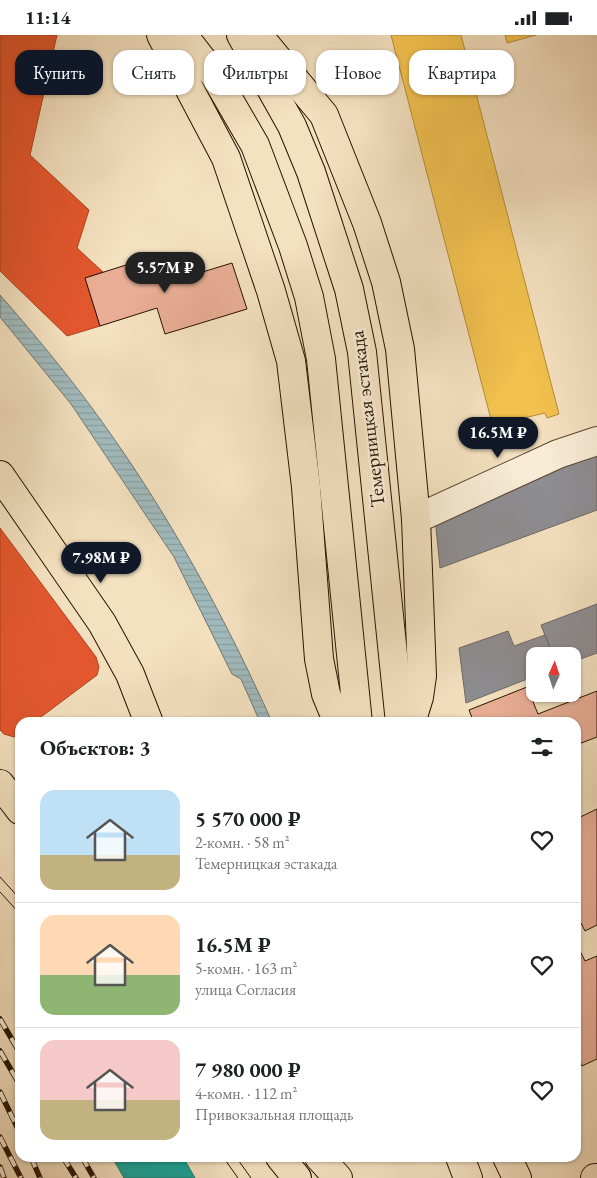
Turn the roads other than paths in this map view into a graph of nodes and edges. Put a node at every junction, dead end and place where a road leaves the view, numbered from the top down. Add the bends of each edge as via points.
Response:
1 (161, 35) edge
2 (183, 35) edge
3 (241, 35) edge
4 (258, 35) edge
5 (597, 441) edge
6 (0, 475) edge
7 (416, 519) junction
8 (147, 717) edge
9 (335, 717) edge
10 (357, 717) edge
11 (399, 717) edge
12 (413, 717) edge
13 (0, 784) edge
14 (15, 804) edge
15 (284, 1162) edge
16 (324, 1162) edge
17 (462, 1162) edge
18 (468, 1162) edge
19 (502, 1162) edge
20 (509, 1162) edge
21 (297, 1178) edge
22 (338, 1178) edge
23 (468, 1178) edge
24 (474, 1178) edge
25 (509, 1178) edge
26 (517, 1178) edge

1 - 9 main road via 226,158 272,291 291,361 306,487 319,659 326,695
2 - 10 main road, Темерницкая эстакада via 214,76 255,145 309,297 321,359
3 - 11 main road, Темерницкая эстакада via 292,126 349,289 362,352
4 - 7 main road via 324,115 367,223 386,282 400,349
5 - 7 street via 558,454
6 - 8 main road via 102,623 130,674
7 - 12 main road via 422,676 420,697
13 - 14 main road
15 - 21 main road
16 - 22 main road
17 - 23 main road
18 - 24 main road
19 - 25 main road
20 - 26 main road

